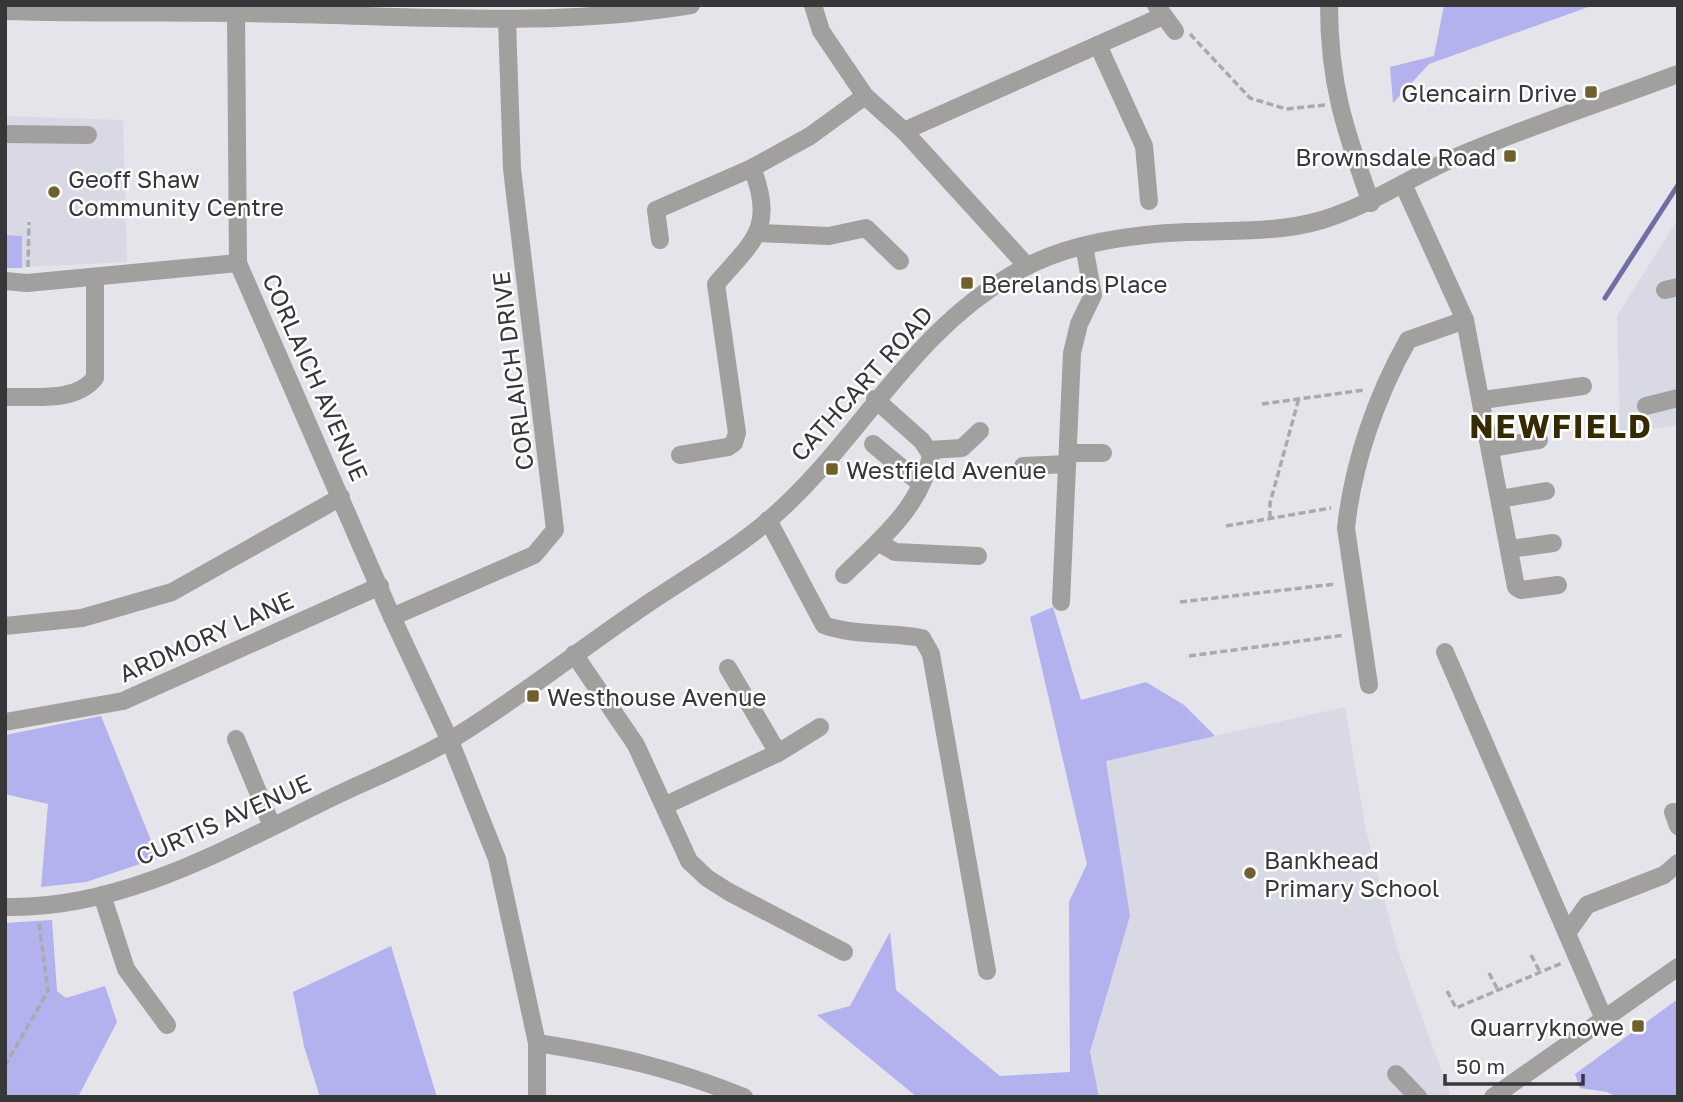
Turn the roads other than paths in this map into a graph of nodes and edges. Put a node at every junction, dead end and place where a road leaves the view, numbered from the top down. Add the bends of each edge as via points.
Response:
1 (691, 5) edge
2 (813, 5) edge
3 (1329, 5) edge
4 (133, 10) edge
5 (1159, 10) edge
6 (5, 11) edge
7 (236, 12) junction
8 (507, 20) junction
9 (1175, 31) road end
10 (1098, 45) junction
11 (1678, 74) edge
12 (865, 96) junction
13 (904, 131) junction
14 (5, 134) edge
15 (88, 135) dead end
16 (752, 168) junction
17 (1402, 184) junction
18 (1149, 201) dead end
19 (1371, 203) junction
20 (759, 233) junction
21 (660, 240) dead end
22 (1084, 246) junction
23 (900, 261) dead end
24 (238, 262) junction
25 (1027, 266) junction
26 (95, 277) junction
27 (5, 281) edge
28 (1465, 320) junction
29 (1583, 386) dead end
30 (5, 397) edge
31 (1678, 397) edge
32 (875, 399) junction
33 (1482, 400) junction
34 (1646, 406) dead end
35 (980, 431) dead end
36 (1539, 440) dead end
37 (873, 443) dead end
38 (1491, 448) junction
39 (929, 450) junction
40 (1103, 453) dead end
41 (680, 455) dead end
42 (1067, 459) junction
43 (1023, 466) dead end
44 (921, 484) junction
45 (1546, 491) dead end
46 (341, 497) junction
47 (1500, 499) junction
48 (768, 520) junction
49 (878, 542) junction
50 (1553, 543) dead end
51 (1510, 549) junction
52 (978, 556) dead end
53 (844, 575) dead end
54 (1558, 585) dead end
55 (380, 586) junction
56 (1061, 602) dead end
57 (392, 617) junction
58 (5, 626) edge
59 (1445, 652) dead end
60 (574, 654) junction
61 (728, 668) dead end
62 (1369, 685) dead end
63 (5, 722) edge
64 (820, 727) dead end
65 (236, 739) dead end
66 (450, 741) junction
67 (778, 754) junction
68 (666, 805) junction
69 (272, 826) junction
70 (1678, 863) edge
71 (102, 895) junction
72 (5, 907) edge
73 (1567, 933) junction
74 (844, 952) dead end
75 (1678, 967) edge
76 (987, 971) dead end
77 (1604, 1019) junction
78 (167, 1025) dead end
79 (537, 1043) junction
80 (1396, 1074) dead end
81 (537, 1097) edge
82 (744, 1097) edge
83 (1418, 1097) edge
84 (1493, 1097) edge

1 - 8 street via 594,18
2 - 12 street via 821,31
3 - 19 street via 1329,54 1337,104
4 - 6 street
4 - 7 street
5 - 9 street
5 - 10 street
7 - 8 street
7 - 24 street, CORLAICH AVENUE
8 - 57 street, CORLAICH DRIVE via 512,169 555,530 534,555
10 - 13 street
10 - 18 street via 1144,146
11 - 17 street, CATHCART ROAD via 1459,156
12 - 13 street
12 - 16 street via 810,136
13 - 25 street
14 - 15 street
16 - 20 street via 763,194
16 - 21 street via 656,209
17 - 19 street, CATHCART ROAD
17 - 28 street
19 - 22 street, CATHCART ROAD via 1318,221 1265,231 1183,232
20 - 23 street via 829,236 866,228
20 - 41 street via 716,284 736,420 734,443
22 - 25 street, CATHCART ROAD
22 - 42 street via 1093,295 1072,353
24 - 26 street
24 - 46 street, CORLAICH AVENUE
25 - 32 street, CATHCART ROAD via 988,288 933,333
26 - 27 street
26 - 30 street via 95,378 86,389 70,395
28 - 33 street
28 - 62 street via 1408,340 1387,376 1348,505 1352,582
29 - 33 street
31 - 34 street
32 - 39 street
32 - 48 street, CATHCART ROAD via 831,457
33 - 38 street
35 - 39 street via 962,447
36 - 38 street
37 - 44 street
38 - 47 street
39 - 44 street via 927,474
40 - 42 street
42 - 43 street
42 - 56 street
44 - 49 street via 908,512
45 - 47 street
46 - 55 street, CORLAICH AVENUE
46 - 58 street via 172,592 82,618
47 - 51 street
48 - 60 street, CATHCART ROAD
48 - 76 street via 824,625 839,631 922,638 931,654
49 - 52 street via 895,552
49 - 53 street
50 - 51 street
51 - 54 street via 1516,587
55 - 57 street, CORLAICH AVENUE
55 - 63 street, ARDMORY LANE via 123,701
57 - 66 street, CORLAICH AVENUE
59 - 73 street
60 - 66 street, CATHCART ROAD
60 - 68 street via 636,746
61 - 67 street
64 - 67 street
65 - 69 street
66 - 69 street, CURTIS AVENUE
66 - 79 street, CORLAICH AVENUE via 497,859
67 - 68 street
68 - 74 street via 689,861 707,878
69 - 71 street, CURTIS AVENUE via 182,869
70 - 73 street via 1664,876 1587,905
71 - 72 street, CURTIS AVENUE via 37,908
71 - 78 street via 126,969
73 - 77 street
75 - 77 street
77 - 84 street
79 - 81 street, CORLAICH AVENUE
79 - 82 street via 618,1055
80 - 83 street

